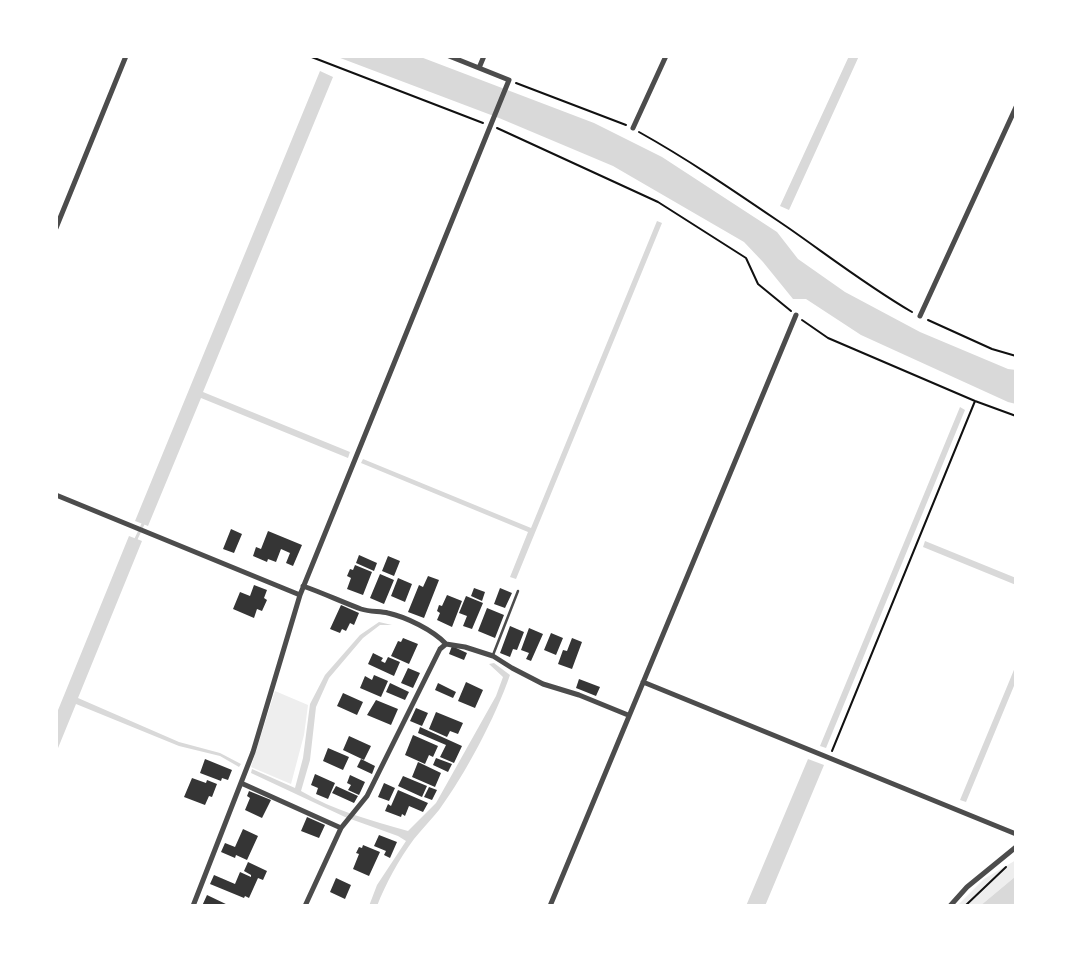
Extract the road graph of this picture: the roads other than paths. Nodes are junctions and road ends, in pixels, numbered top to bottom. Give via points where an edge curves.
1 (126, 56) edge
2 (449, 56) edge
3 (484, 56) edge
4 (666, 56) edge
5 (479, 68) junction
6 (1016, 107) edge
7 (633, 128) road end
8 (56, 228) edge
9 (796, 315) road end
10 (920, 316) road end
11 (56, 495) edge
12 (303, 586) junction
13 (518, 592) dead end
14 (300, 595) junction
15 (446, 644) junction
16 (493, 656) junction
17 (643, 682) junction
18 (628, 715) junction
19 (241, 783) junction
20 (341, 828) junction
21 (1016, 834) edge
22 (1016, 847) edge
23 (193, 906) edge
24 (305, 906) edge
25 (550, 906) edge
26 (950, 906) edge

1 - 8 street
2 - 5 street
3 - 5 street
4 - 7 street
5 - 12 street via 508,83
6 - 10 street
9 - 17 street
11 - 14 street
12 - 14 street
12 - 15 street via 363,610 388,612 405,618 440,637
13 - 16 lane
14 - 19 street
15 - 16 street
15 - 20 street via 440,649 367,796
16 - 18 street via 543,684
17 - 18 street
17 - 21 street
18 - 25 street
19 - 20 street
19 - 23 street
20 - 24 street
22 - 26 street via 967,887

